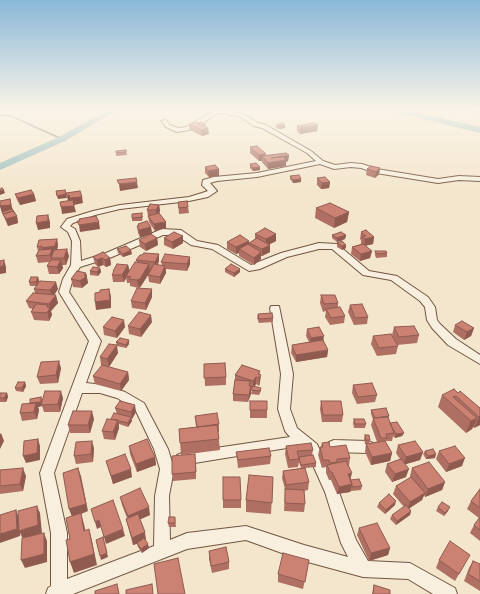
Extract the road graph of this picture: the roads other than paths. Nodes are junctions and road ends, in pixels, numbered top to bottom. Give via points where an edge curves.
1 (283, 137) edge
2 (321, 162) junction
3 (480, 179) edge
4 (76, 265) junction
5 (275, 308) dead end
6 (480, 360) edge
7 (78, 388) junction
8 (368, 447) edge
9 (312, 448) junction
10 (164, 462) junction
11 (162, 551) junction
12 (363, 569) junction
13 (57, 592) edge
14 (449, 594) edge

1 - 2 street
2 - 3 street via 334,167 362,166 376,171 438,181
2 - 4 street via 258,175 217,179 206,182 213,191 205,195 120,207 70,221 65,227 72,232 76,241
4 - 6 street via 108,255 162,232 178,232 194,243 215,247 249,268 319,246 334,246 366,273 394,278 424,299 430,307 432,320 436,326 452,342
4 - 7 street via 64,292 95,341
5 - 9 street via 287,374 284,409 292,431
7 - 10 street via 100,388 121,395 140,406
7 - 13 street via 47,473 59,532
8 - 9 street
9 - 10 street via 293,442
9 - 12 street
10 - 11 street via 167,469 162,496
11 - 12 street via 188,541 246,533 304,553
11 - 13 street
12 - 14 street via 410,571

